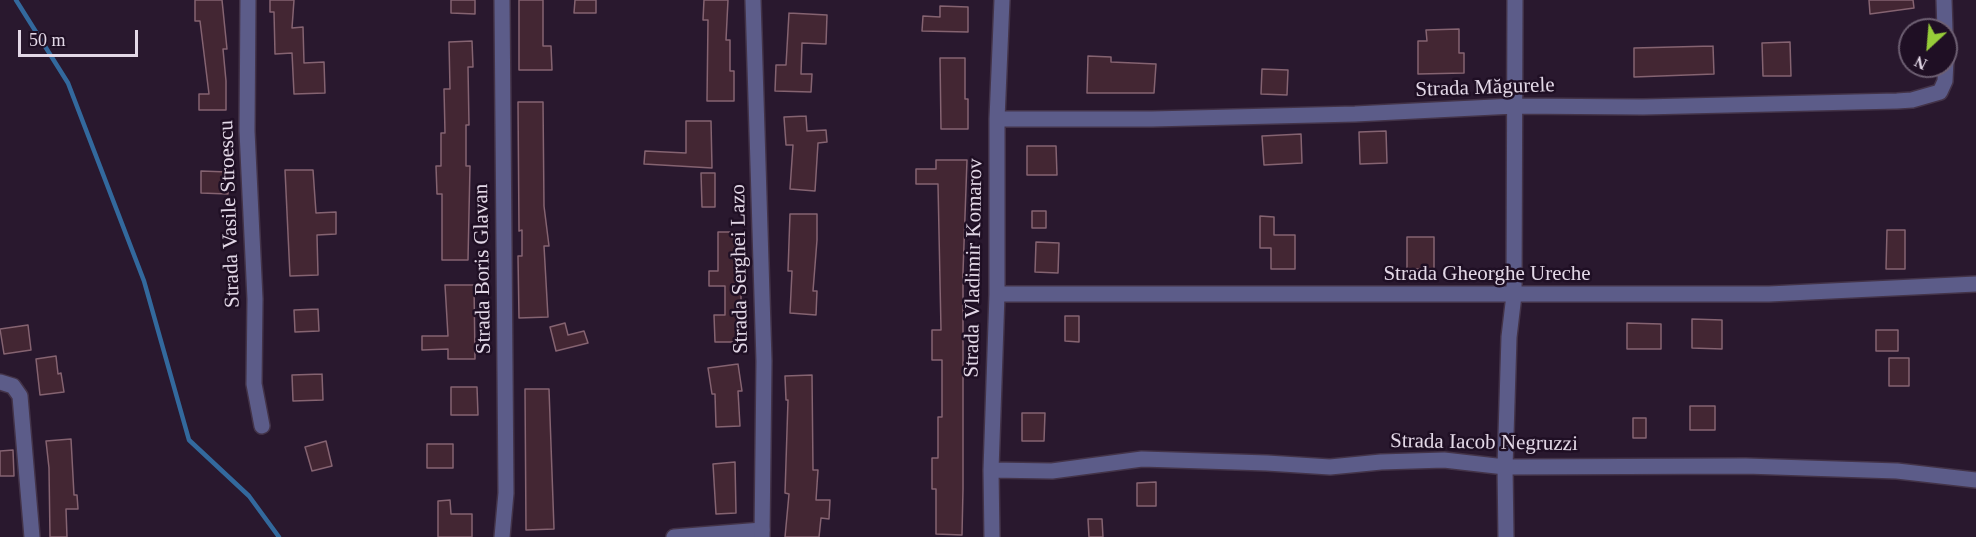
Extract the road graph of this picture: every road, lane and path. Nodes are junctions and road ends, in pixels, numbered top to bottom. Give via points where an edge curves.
1 (248, 0) edge
2 (502, 0) edge
3 (753, 0) edge
4 (1002, 0) edge
5 (1515, 0) edge
6 (1944, 0) edge
7 (1945, 18) edge
8 (1945, 78) edge
9 (1514, 106) junction
10 (997, 119) junction
11 (1976, 284) edge
12 (997, 294) junction
13 (1514, 295) junction
14 (0, 382) edge
15 (262, 426) dead end
16 (1505, 467) junction
17 (991, 470) junction
18 (1976, 480) edge
19 (762, 533) edge
20 (32, 537) edge
21 (502, 537) edge
22 (674, 537) edge
23 (992, 537) edge
24 (1506, 537) edge

1 - 15 street, Strada Vasile Stroescu via 247,131 255,299 254,384
2 - 21 street, Strada Boris Glavan via 506,493
3 - 19 street, Strada Serghei Lazo via 764,361
4 - 10 street, Strada Vladimir Komarov
5 - 9 street
6 - 7 street
8 - 9 street, Strada Măgurele via 1943,89 1933,96 1912,100 1726,106
9 - 10 street, Strada Măgurele via 1354,114
9 - 13 street
10 - 12 street, Strada Vladimir Komarov
11 - 13 street, Strada Gheorghe Ureche via 1769,294
12 - 13 street, Strada Gheorghe Ureche
12 - 17 street, Strada Vladimir Komarov
13 - 16 street
14 - 20 street via 13,386 20,396
16 - 17 street, Strada Iacob Negruzzi via 1444,460 1330,467 1142,459 1052,471
16 - 18 street, Strada Iacob Negruzzi via 1746,466 1897,471
16 - 24 street
17 - 23 street, Strada Vladimir Komarov
19 - 22 street

